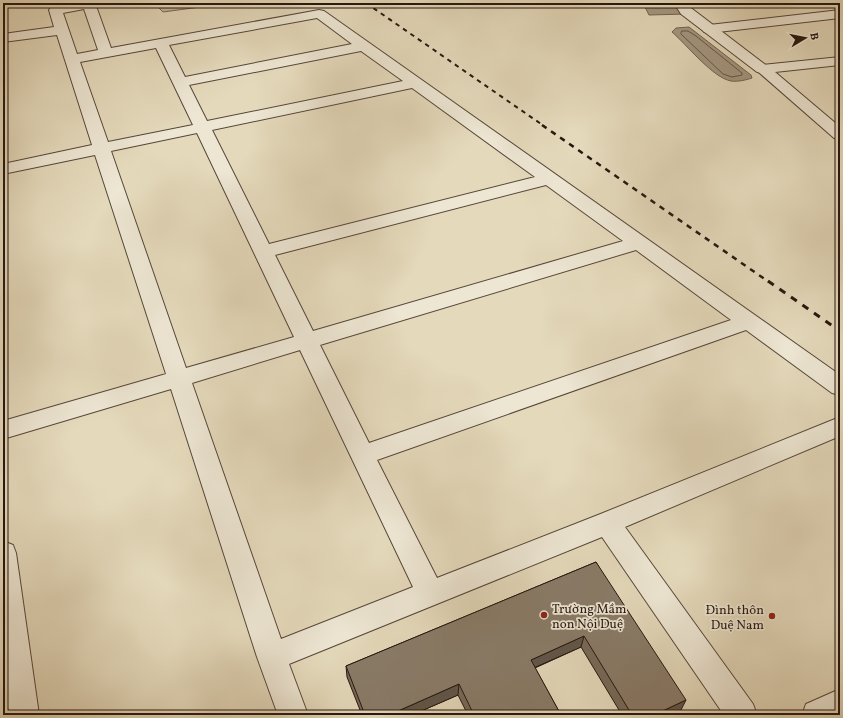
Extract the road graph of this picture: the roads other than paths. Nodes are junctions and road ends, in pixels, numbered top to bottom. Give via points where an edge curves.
1 (681, 3) edge
2 (840, 14) edge
3 (709, 29) junction
4 (62, 30) junction
5 (3, 38) edge
6 (161, 43) junction
7 (364, 46) junction
8 (106, 53) junction
9 (72, 59) junction
10 (840, 61) edge
11 (762, 69) junction
12 (180, 82) junction
13 (415, 83) junction
14 (202, 127) junction
15 (840, 135) edge
16 (102, 148) junction
17 (3, 170) edge
18 (549, 179) junction
19 (639, 243) junction
20 (263, 252) junction
21 (748, 322) junction
22 (306, 341) junction
23 (179, 378) junction
24 (840, 387) edge
25 (840, 426) edge
26 (3, 430) edge
27 (362, 455) junction
28 (606, 523) junction
29 (3, 553) edge
30 (430, 593) junction
31 (272, 657) junction
32 (840, 704) edge
33 (24, 715) edge
34 (293, 715) edge
35 (742, 715) edge
36 (817, 715) edge

1 - 3 street via 686,11
2 - 3 street
3 - 11 street
4 - 5 street
4 - 8 street via 56,10 89,4
4 - 9 street
6 - 7 street via 319,14
6 - 8 street
6 - 12 street
7 - 12 street
7 - 13 street
8 - 9 street
9 - 16 street
10 - 11 street
11 - 15 street
12 - 14 street
13 - 14 street
13 - 18 street
14 - 16 street
14 - 20 street
16 - 17 street
16 - 23 street
18 - 19 street
18 - 20 street
19 - 21 street
19 - 22 street
20 - 22 street
21 - 24 street
21 - 27 street
22 - 23 street
22 - 27 street
23 - 26 street
23 - 31 street
25 - 28 street
27 - 30 street
28 - 30 street
28 - 35 street
29 - 33 street
30 - 31 street
31 - 34 street
32 - 36 street

